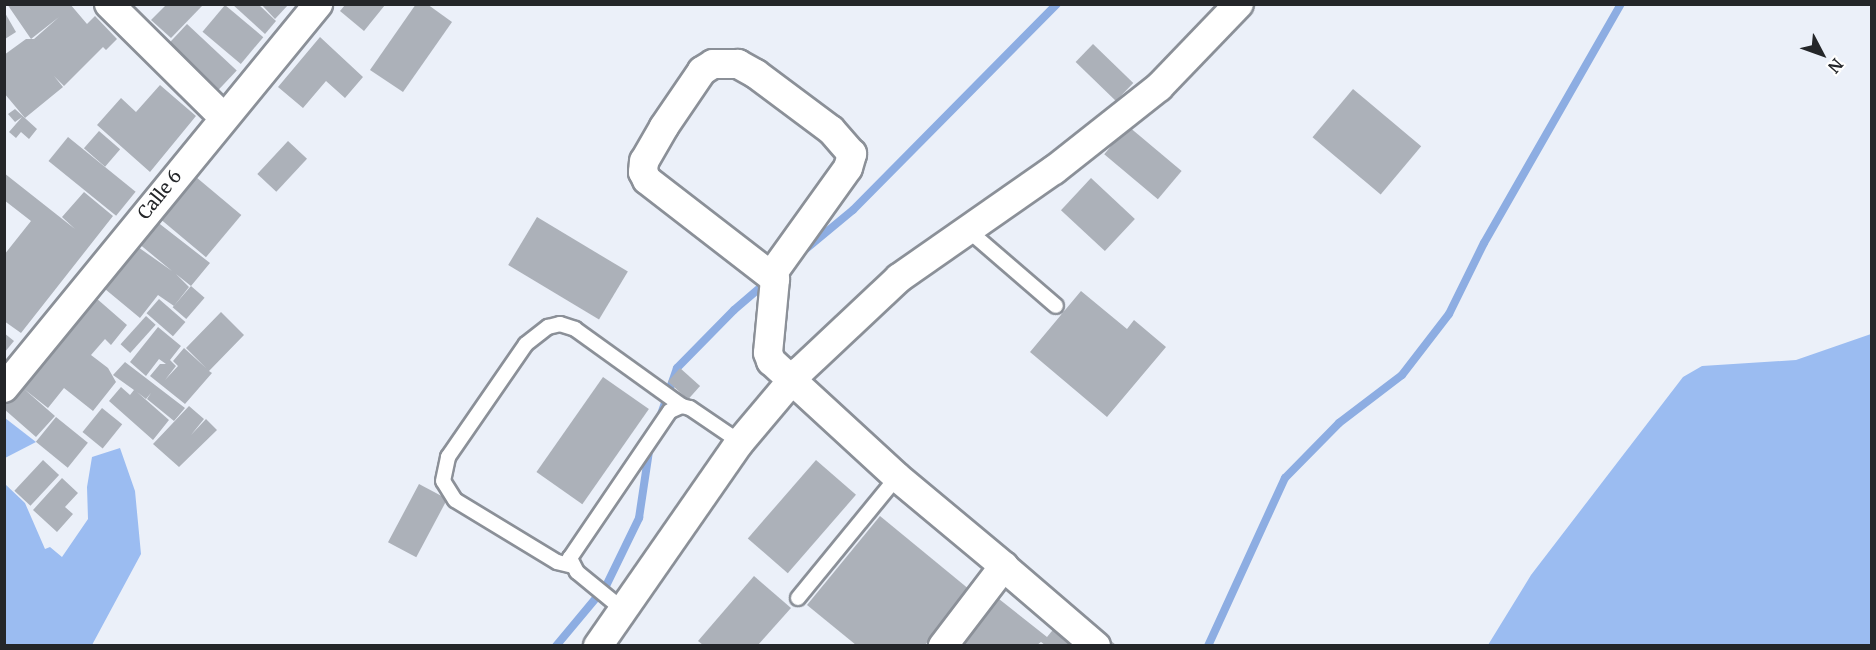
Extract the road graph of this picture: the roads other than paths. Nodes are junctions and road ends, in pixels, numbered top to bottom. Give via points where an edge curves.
1 (109, 4) edge
2 (318, 4) edge
3 (1239, 4) edge
4 (223, 117) junction
5 (968, 230) junction
6 (772, 274) junction
7 (1056, 306) dead end
8 (792, 382) junction
9 (4, 388) edge
10 (682, 406) junction
11 (740, 442) junction
12 (897, 477) junction
13 (573, 566) junction
14 (1005, 568) junction
15 (798, 598) dead end
16 (621, 608) junction
17 (598, 645) edge
18 (943, 645) edge
19 (1096, 645) edge

1 - 4 street
2 - 4 street, Calle 6
3 - 5 street via 1159,87 1054,170
4 - 9 street, Calle 6
5 - 7 lane
5 - 8 street via 899,278
6 - 6 street via 705,226 643,172 644,161 664,127 702,72 713,64 738,64 756,74 831,130 852,154 848,168
6 - 8 street via 777,284 768,353
8 - 11 street
8 - 12 street
10 - 11 lane
10 - 13 lane via 670,411 572,554
10 - 13 lane via 575,329 560,324 548,327 526,344 448,457 443,482 454,500 557,562
11 - 16 street
12 - 14 street
12 - 15 lane
13 - 16 lane
14 - 18 street
14 - 19 street
16 - 17 street

